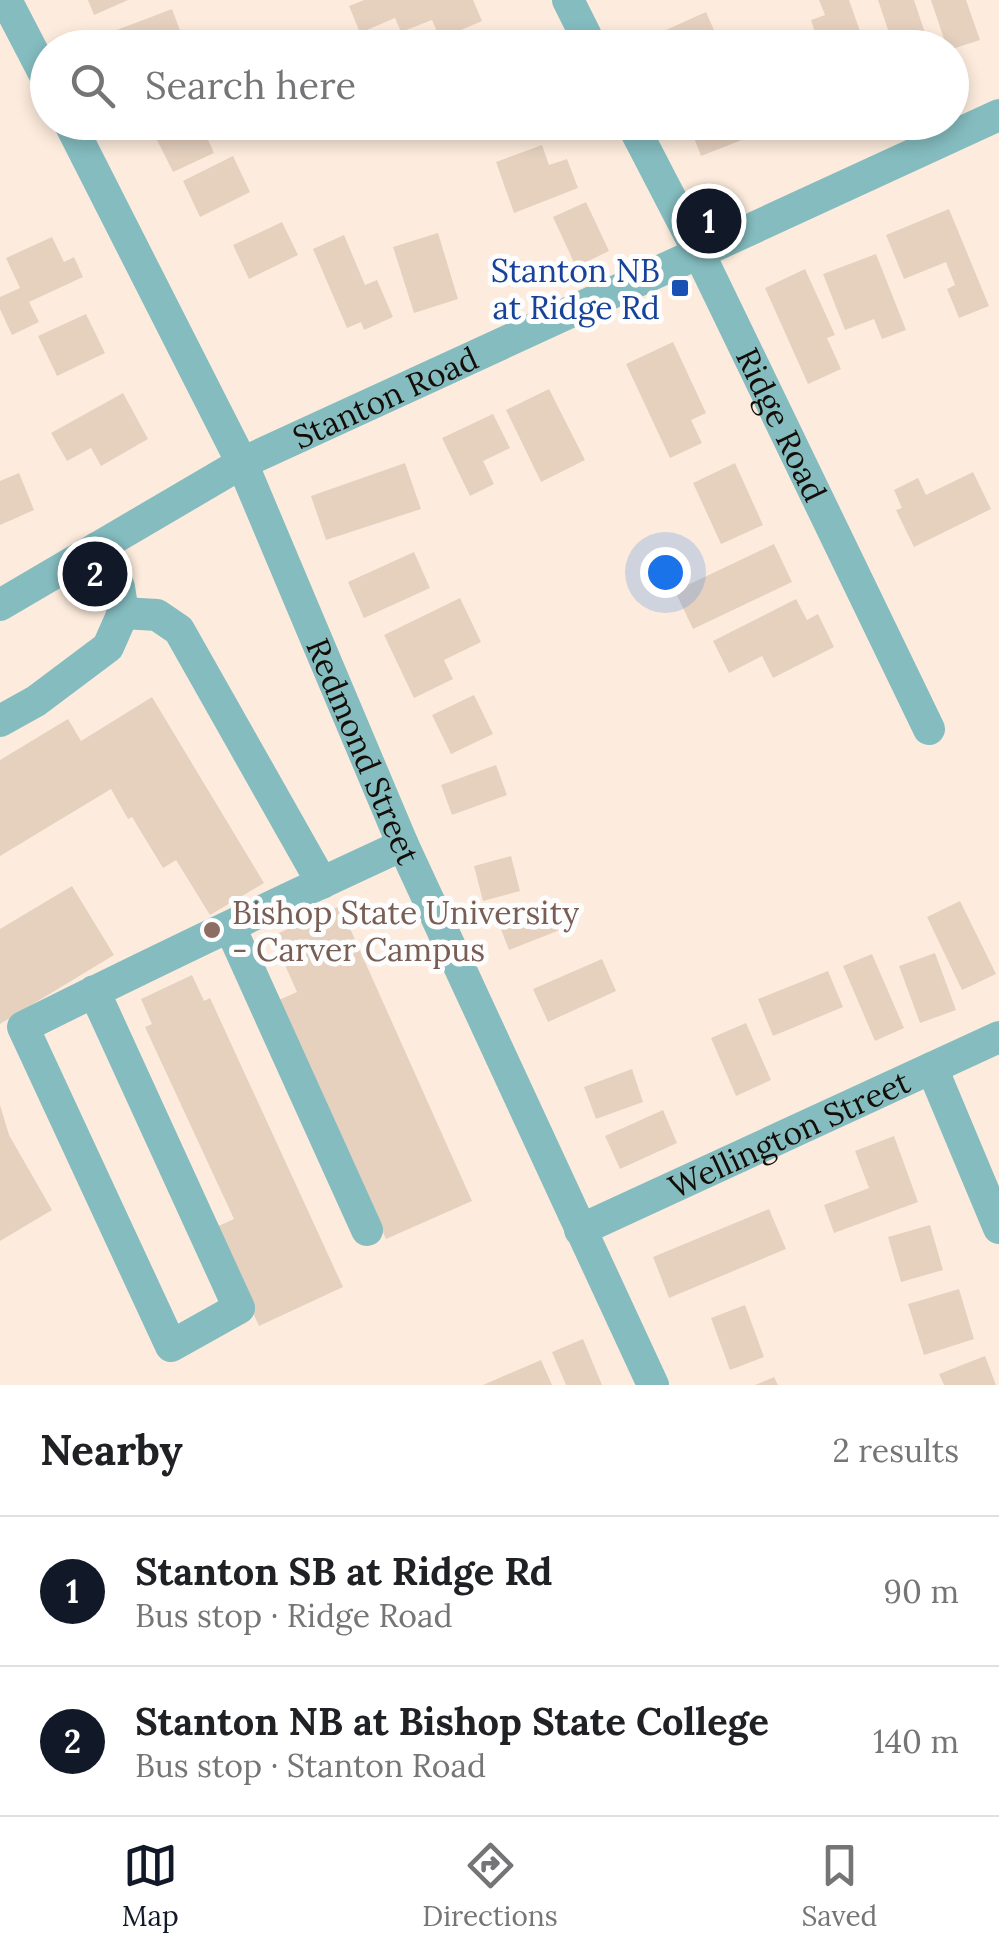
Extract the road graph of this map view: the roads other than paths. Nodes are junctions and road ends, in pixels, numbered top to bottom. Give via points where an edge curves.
1 (6, 0) edge
2 (568, 0) edge
3 (583, 30) edge
4 (30, 46) edge
5 (999, 114) edge
6 (969, 128) edge
7 (77, 140) edge
8 (640, 140) edge
9 (943, 140) edge
10 (698, 253) junction
11 (242, 464) junction
12 (97, 548) junction
13 (0, 605) edge
14 (123, 613) junction
15 (0, 721) edge
16 (929, 730) dead end
17 (403, 846) junction
18 (322, 882) junction
19 (230, 927) junction
20 (94, 992) junction
21 (11, 1032) edge
22 (999, 1037) edge
23 (932, 1068) junction
24 (999, 1228) edge
25 (367, 1230) dead end
26 (580, 1230) junction
27 (653, 1385) edge

1 - 4 street
2 - 3 street
5 - 6 street, Stanton Road
7 - 11 street, Redmond Street
8 - 10 street, Ridge Road
9 - 10 street, Stanton Road
10 - 11 street, Stanton Road
10 - 16 street, Ridge Road
11 - 12 street, Stanton Road
11 - 17 street, Redmond Street
12 - 13 street, Stanton Road
12 - 14 street via 119,587
14 - 15 street via 108,647
14 - 18 street via 157,616 179,630
17 - 18 street
17 - 26 street, Redmond Street
18 - 19 street
19 - 20 street
19 - 25 street
20 - 21 street
20 - 21 street via 239,1308 171,1346
22 - 23 street, Wellington Street
23 - 24 street
23 - 26 street, Wellington Street
26 - 27 street, Redmond Street

